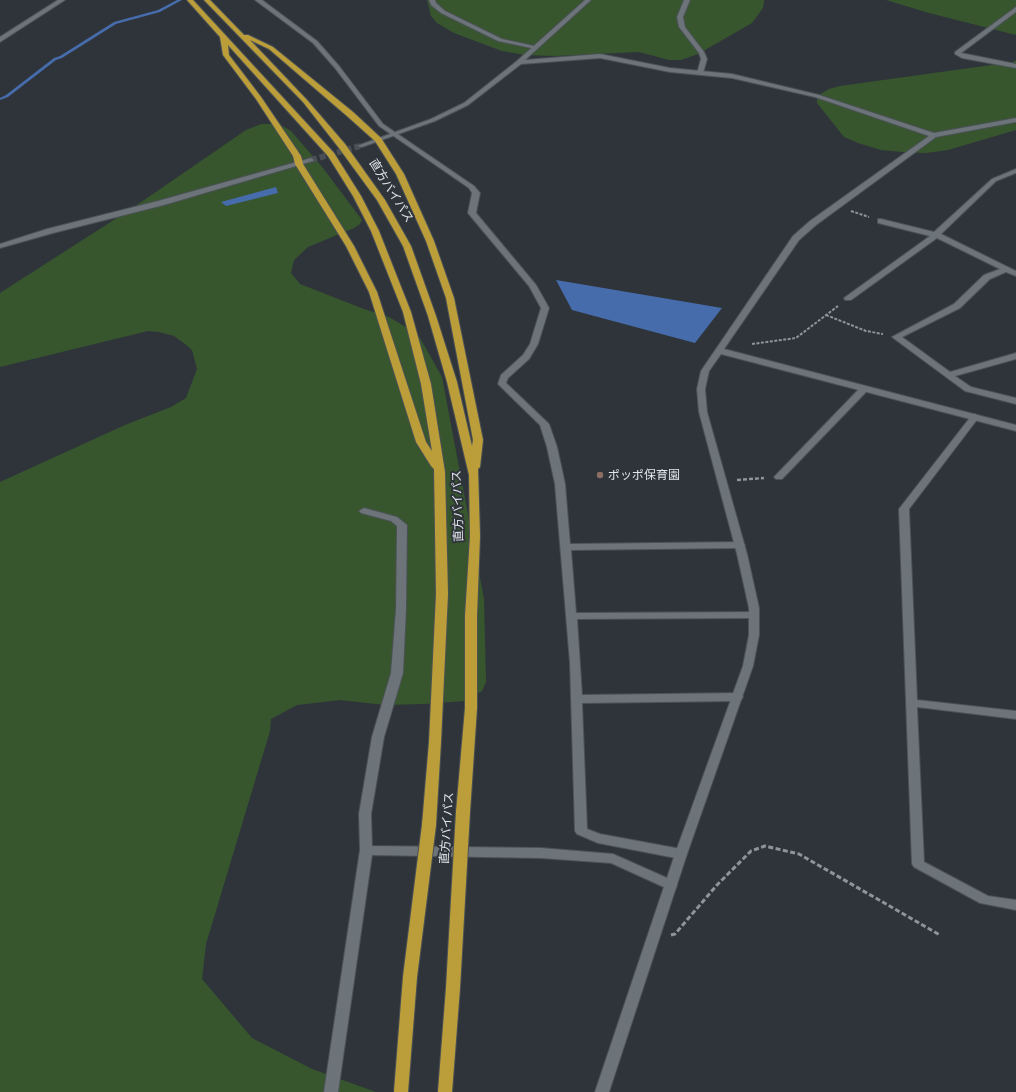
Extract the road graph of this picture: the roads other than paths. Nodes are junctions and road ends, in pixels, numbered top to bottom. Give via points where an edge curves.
1 (62, 0) edge
2 (190, 0) edge
3 (207, 0) edge
4 (258, 0) edge
5 (432, 0) edge
6 (588, 0) edge
7 (687, 0) edge
8 (1016, 9) edge
9 (240, 33) junction
10 (223, 37) junction
11 (0, 40) edge
12 (536, 47) junction
13 (519, 62) junction
14 (1016, 66) edge
15 (700, 73) junction
16 (1016, 120) edge
17 (934, 134) junction
18 (394, 135) junction
19 (378, 140) junction
20 (360, 146) tunnel mouth
21 (311, 160) tunnel mouth
22 (299, 164) junction
23 (1016, 171) edge
24 (881, 221) road end
25 (936, 235) junction
26 (0, 246) edge
27 (1006, 269) junction
28 (1016, 273) edge
29 (848, 298) road end
30 (720, 351) junction
31 (1016, 356) edge
32 (948, 375) junction
33 (864, 389) junction
34 (1016, 401) edge
35 (975, 418) junction
36 (1016, 428) edge
37 (440, 472) junction
38 (474, 475) junction
39 (779, 476) road end
40 (364, 511) dead end
41 (740, 545) junction
42 (565, 547) junction
43 (754, 615) junction
44 (571, 616) junction
45 (737, 697) junction
46 (576, 699) junction
47 (911, 703) junction
48 (1016, 714) edge
49 (366, 850) junction
50 (681, 854) junction
51 (671, 885) junction
52 (1016, 905) edge
53 (331, 1092) edge
54 (401, 1092) edge
55 (445, 1092) edge
56 (602, 1092) edge

1 - 11 street
2 - 10 highway, 直方バイパス
3 - 9 highway, 直方バイパス
4 - 18 street via 315,42 381,125
5 - 12 street via 443,12 500,40
6 - 12 street
7 - 15 street via 680,18 682,27 702,53 704,59
8 - 14 street via 957,52 962,56
9 - 19 highway via 271,48
9 - 38 highway, 直方バイパス via 342,146 381,200 407,246 452,382
10 - 22 highway via 226,55 259,98 297,156
10 - 37 highway, 直方バイパス via 331,156 357,196 375,231 407,312 426,384
12 - 13 street
13 - 15 street via 600,56
13 - 18 street via 466,104
15 - 17 street via 766,83 817,96
16 - 17 street
17 - 30 street via 796,238
18 - 19 street
18 - 42 street via 472,187 476,193 472,213 532,285 544,308 534,344 526,356 504,377 502,384 544,424 560,484
19 - 20 street
19 - 38 highway via 406,187 430,241 450,298 478,440
21 - 22 street
22 - 26 street via 168,201 50,230
22 - 37 highway via 350,246 373,292 422,442
23 - 25 street via 994,180
24 - 25 street
25 - 27 street
25 - 29 street
27 - 28 street
27 - 32 street via 987,277 957,306 896,337
30 - 33 street
30 - 41 street via 705,371 701,389 702,412
31 - 32 street
32 - 34 street via 968,389
33 - 35 street
33 - 39 street
35 - 36 street
35 - 47 street via 904,509
37 - 54 highway, 直方バイパス, bridge via 442,594 436,726 429,825 410,977
38 - 55 highway, 直方バイパス, bridge via 471,708
40 - 49 street via 402,525 397,673 378,737 365,814
41 - 42 street
41 - 43 street
42 - 44 street
43 - 44 street
43 - 45 street via 754,635 748,666
44 - 46 street
45 - 46 street
45 - 50 street
46 - 50 street via 581,831 598,838
47 - 48 street
47 - 52 street via 918,864 985,900
49 - 51 street via 541,853 613,859
49 - 53 street
50 - 51 street
51 - 56 street

